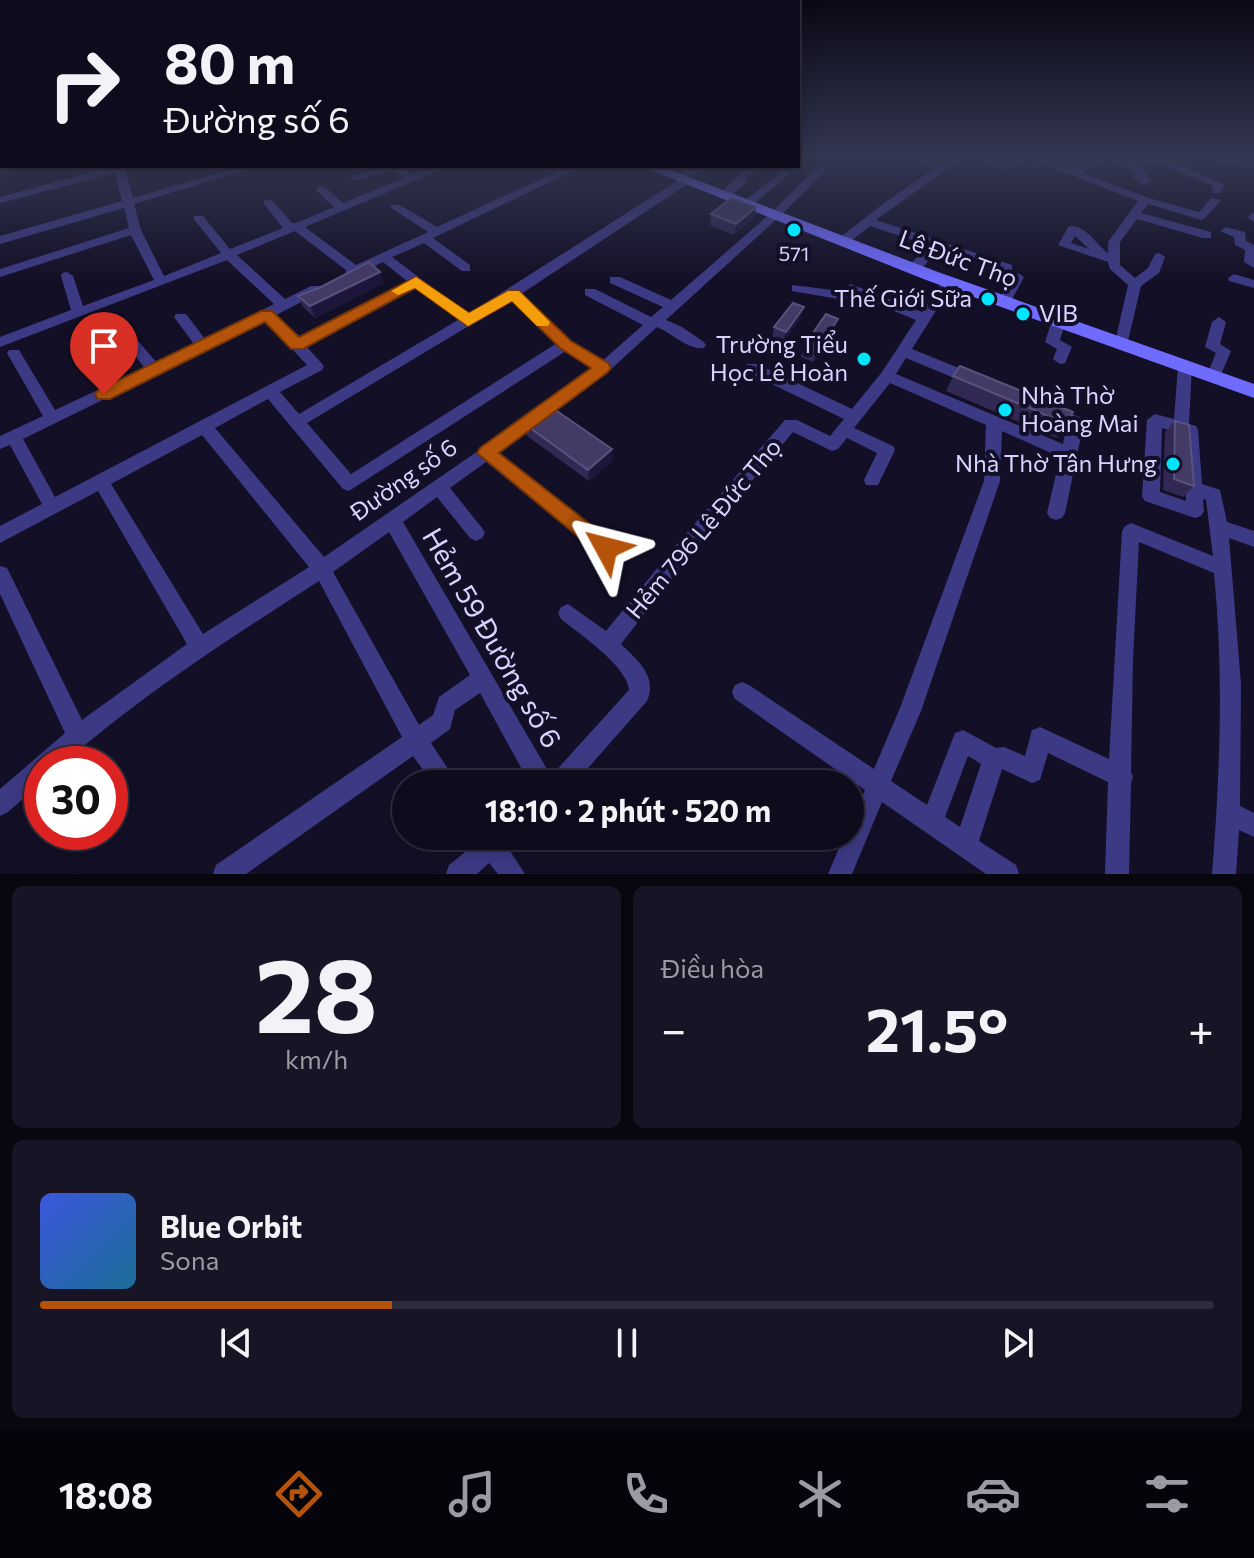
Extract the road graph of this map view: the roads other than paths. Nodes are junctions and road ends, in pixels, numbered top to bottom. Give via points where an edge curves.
1 (127, 199) edge
2 (145, 199) edge
3 (332, 199) edge
4 (364, 199) edge
5 (508, 199) edge
6 (654, 199) edge
7 (731, 199) edge
8 (755, 199) edge
9 (791, 199) edge
10 (900, 199) edge
11 (1142, 199) edge
12 (1213, 199) edge
13 (1145, 200) junction
14 (268, 202) dead end
15 (128, 204) junction
16 (746, 205) junction
17 (396, 207) dead end
18 (342, 208) junction
19 (775, 215) junction
20 (1136, 215) junction
21 (199, 218) dead end
22 (867, 221) junction
23 (293, 227) junction
24 (135, 230) junction
25 (1226, 231) dead end
26 (430, 235) junction
27 (1207, 235) dead end
28 (0, 240) edge
29 (842, 242) junction
30 (935, 245) junction
31 (228, 254) junction
32 (384, 257) junction
33 (1159, 257) dead end
34 (1254, 264) edge
35 (466, 268) dead end
36 (914, 269) junction
37 (355, 270) junction
38 (0, 273) edge
39 (67, 276) dead end
40 (340, 277) edge
41 (1234, 278) dead end
42 (615, 280) dead end
43 (416, 281) junction
44 (161, 282) junction
45 (948, 282) junction
46 (326, 284) edge
47 (1135, 284) junction
48 (1254, 284) edge
49 (797, 288) dead end
50 (590, 292) dead end
51 (513, 294) junction
52 (1004, 302) junction
53 (283, 305) junction
54 (673, 306) junction
55 (79, 313) junction
56 (267, 314) junction
57 (110, 317) dead end
58 (181, 317) dead end
59 (924, 318) junction
60 (1059, 320) junction
61 (468, 321) junction
62 (655, 322) junction
63 (1219, 322) dead end
64 (0, 342) edge
65 (1122, 342) junction
66 (566, 344) junction
67 (297, 345) junction
68 (699, 345) dead end
69 (203, 346) junction
70 (903, 351) junction
71 (14, 353) dead end
72 (1060, 359) dead end
73 (1185, 366) junction
74 (603, 368) junction
75 (752, 368) dead end
76 (155, 370) junction
77 (887, 376) junction
78 (1213, 377) junction
79 (990, 387) edge
80 (270, 391) junction
81 (1254, 391) edge
82 (1033, 405) edge
83 (52, 418) junction
84 (297, 422) junction
85 (994, 422) junction
86 (850, 424) junction
87 (1181, 426) junction
88 (205, 427) junction
89 (7, 439) edge
90 (486, 453) junction
91 (1070, 454) junction
92 (872, 480) dead end
93 (101, 481) junction
94 (439, 487) junction
95 (1194, 489) junction
96 (52, 507) junction
97 (1056, 513) dead end
98 (392, 520) junction
99 (1219, 527) junction
100 (476, 533) dead end
101 (0, 535) edge
102 (1254, 539) edge
103 (606, 548) dead end
104 (1222, 568) junction
105 (322, 569) junction
106 (0, 574) edge
107 (568, 613) dead end
108 (608, 645) junction
109 (200, 647) junction
110 (483, 678) junction
111 (742, 692) dead end
112 (78, 736) junction
113 (416, 741) junction
114 (67, 746) edge
115 (994, 759) junction
116 (437, 770) edge
117 (535, 770) edge
118 (572, 770) edge
119 (1122, 777) junction
120 (24, 783) edge
121 (878, 785) junction
122 (0, 804) edge
123 (1229, 813) junction
124 (931, 823) junction
125 (1254, 825) edge
126 (965, 847) junction
127 (483, 850) edge
128 (499, 850) edge
129 (999, 872) edge
130 (225, 874) edge
131 (458, 874) edge
132 (513, 874) edge
133 (840, 874) edge
134 (1117, 874) edge
135 (1224, 874) edge

1 - 15 street
2 - 15 street
3 - 18 street
4 - 18 street
5 - 26 street
6 - 51 street
7 - 16 main road, Lê Đức Thọ
8 - 16 street
9 - 19 street, Đường số 6
10 - 22 street
11 - 13 street
12 - 13 street via 1201,216
13 - 20 street
14 - 23 street
15 - 24 street
15 - 28 street
16 - 19 main road, Lê Đức Thọ
17 - 26 street via 419,219
18 - 23 street
19 - 29 main road, Lê Đức Thọ
19 - 54 street, Đường số 6
20 - 27 street
20 - 47 street via 1114,242 1109,259
21 - 31 street
22 - 29 street
22 - 30 street
23 - 31 street
23 - 37 street
24 - 38 street
24 - 44 street
25 - 34 street via 1241,235 1239,242 1251,248
26 - 32 street
26 - 35 street
29 - 36 main road, Lê Đức Thọ
30 - 36 street
30 - 52 street via 1013,273
31 - 44 street
31 - 53 street
32 - 37 street
32 - 43 street
33 - 47 street via 1154,270
36 - 45 main road, Lê Đức Thọ
37 - 40 street
39 - 55 street
41 - 48 street
42 - 54 street
43 - 61 street
43 - 67 street
44 - 55 street
45 - 52 main road, Lê Đức Thọ
45 - 59 street
46 - 53 street
47 - 65 street
49 - 59 street via 844,296 851,288
50 - 62 street
51 - 61 street
51 - 66 street
52 - 60 main road, Lê Đức Thọ
53 - 56 street
54 - 62 street, Đường số 6
55 - 64 street
56 - 67 street
56 - 69 street
57 - 76 street
58 - 69 street
59 - 70 street
60 - 65 main road, Lê Đức Thọ
60 - 72 street via 1052,342 1065,347
61 - 84 street
62 - 68 street
62 - 74 street, Đường số 6
63 - 78 street via 1212,347 1224,351
65 - 73 main road, Lê Đức Thọ
66 - 74 street
66 - 84 street via 349,484
67 - 80 street via 317,366
69 - 76 street
70 - 77 street
70 - 79 street
71 - 83 street
73 - 78 main road, Lê Đức Thọ
73 - 87 street
74 - 90 street, Đường số 6
75 - 86 street
76 - 83 street
77 - 85 street
77 - 86 street
78 - 81 main road, Lê Đức Thọ
80 - 84 street
80 - 88 street
82 - 91 street via 1076,422
83 - 89 street
85 - 91 street
85 - 121 street via 992,481
86 - 92 street via 887,450
86 - 108 street, Hẻm 796 Lê Đức Thọ via 832,445 791,424
87 - 95 street via 1190,430
87 - 95 street via 1155,420 1151,496 1195,511
88 - 93 street
88 - 105 street
89 - 96 street
90 - 94 street, Đường số 6
90 - 103 street
91 - 97 street
93 - 96 street
93 - 109 street
94 - 98 street, Đường số 6
94 - 100 street
95 - 99 street via 1214,495
96 - 101 street
98 - 105 street, Đường số 6
98 - 110 street, Hẻm 59 Đường số 6
99 - 102 street
99 - 104 street
104 - 119 street via 1131,531
104 - 123 street via 1231,706
105 - 109 street, Đường số 6
105 - 113 street
106 - 112 street
107 - 108 street
108 - 118 street via 638,675 640,694
109 - 112 street, Đường số 6
110 - 113 street via 446,704 442,721
110 - 117 street, Hẻm 59 Đường số 6
111 - 121 street
112 - 114 street, Đường số 6
113 - 116 street
113 - 130 street
115 - 119 street via 1004,758 1032,772 1040,738
115 - 124 street via 963,741
115 - 126 street
119 - 134 street
120 - 122 street, Đường số 6
121 - 124 street
121 - 133 street
123 - 125 street
123 - 135 street
124 - 126 street
126 - 129 street
127 - 131 street
128 - 132 street

